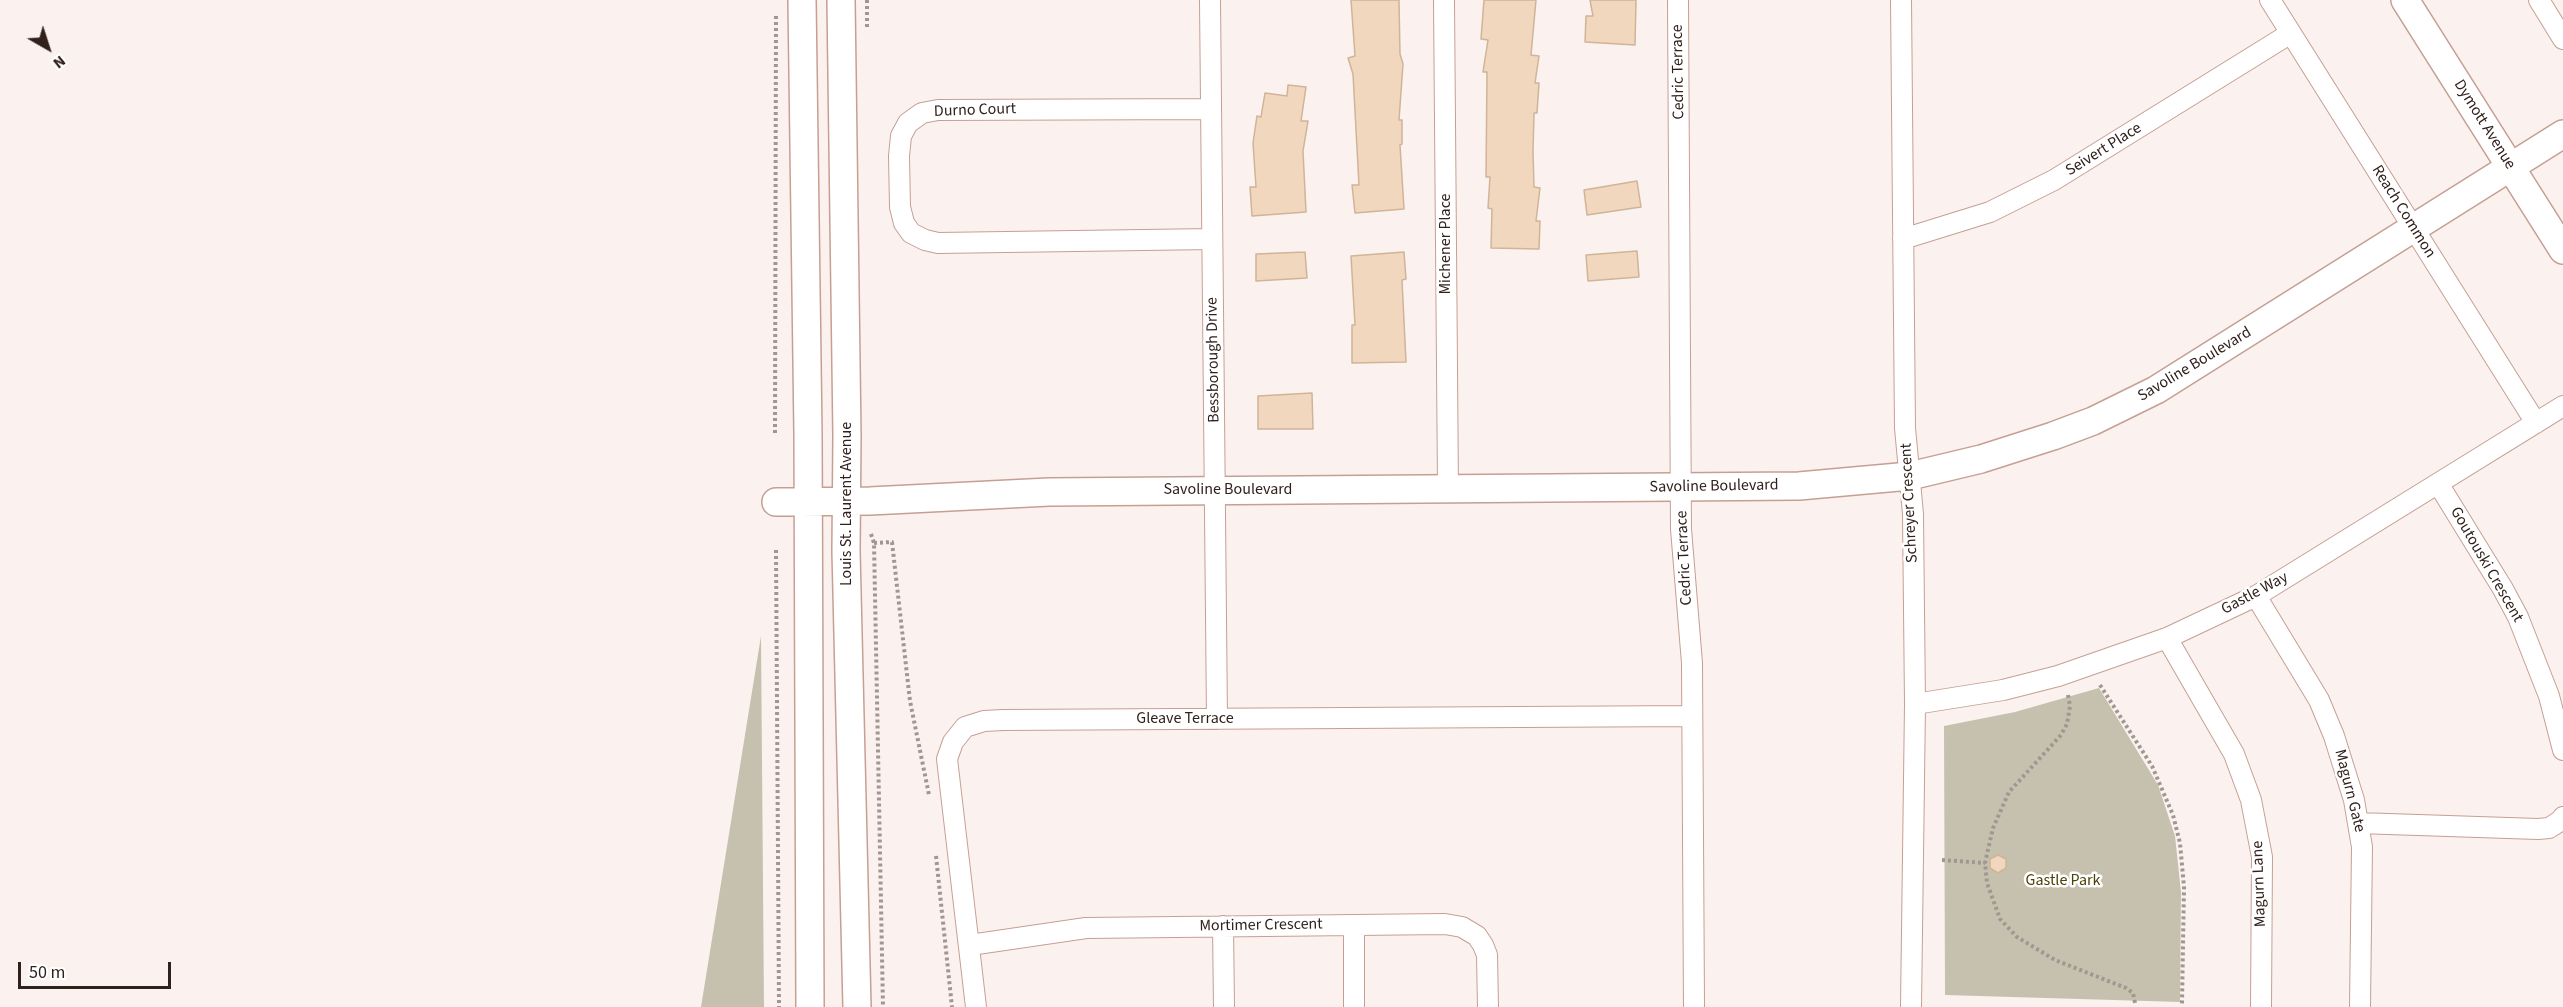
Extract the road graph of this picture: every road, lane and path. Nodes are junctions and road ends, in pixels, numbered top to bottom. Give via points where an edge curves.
1 (802, 0) edge
2 (841, 0) edge
3 (1210, 0) edge
4 (1444, 0) edge
5 (1678, 0) edge
6 (1901, 0) edge
7 (2270, 0) edge
8 (2405, 0) edge
9 (2538, 0) edge
10 (776, 12) dead end
11 (2291, 33) junction
12 (2563, 39) edge
13 (1211, 109) junction
14 (2563, 134) edge
15 (2511, 168) junction
16 (2413, 228) junction
17 (1212, 239) junction
18 (1903, 239) junction
19 (2563, 250) edge
20 (2563, 406) edge
21 (2536, 423) junction
22 (775, 434) dead end
23 (1910, 476) junction
24 (2439, 485) junction
25 (1682, 487) junction
26 (1448, 489) junction
27 (1215, 490) junction
28 (808, 501) junction
29 (846, 501) junction
30 (776, 502) dead end
31 (871, 534) dead end
32 (874, 543) junction
33 (776, 550) dead end
34 (2256, 596) junction
35 (2167, 638) junction
36 (2100, 685) dead end
37 (2068, 695) dead end
38 (1915, 704) junction
39 (1692, 716) junction
40 (1217, 719) junction
41 (2563, 750) edge
42 (930, 799) dead end
43 (2563, 817) edge
44 (2358, 823) junction
45 (935, 845) dead end
46 (1942, 860) dead end
47 (1985, 863) junction
48 (1354, 925) junction
49 (1223, 926) junction
50 (970, 945) junction
51 (2135, 1004) dead end
52 (2182, 1004) dead end
53 (779, 1007) edge
54 (810, 1007) edge
55 (857, 1007) edge
56 (883, 1007) edge
57 (952, 1007) edge
58 (976, 1007) edge
59 (1224, 1007) edge
60 (1354, 1007) edge
61 (1488, 1007) edge
62 (1694, 1007) edge
63 (1911, 1007) edge
64 (2261, 1007) edge
65 (2360, 1007) edge

1 - 28 street
2 - 29 street, Louis St. Laurent Avenue
3 - 13 street, Bessborough Drive
4 - 26 street, Michener Place
5 - 25 street, Cedric Terrace
6 - 18 street, Schreyer Crescent
7 - 11 street, Reach Common
8 - 15 street, Dymott Avenue
9 - 12 street
10 - 22 path
11 - 16 street, Reach Common
11 - 18 street, Seivert Place via 2038,189 1990,212
13 - 17 street, Bessborough Drive
13 - 17 street, Durno Court via 938,110 922,113 908,123 901,136 899,156 902,215 911,232 925,240 938,243
14 - 15 street, Savoline Boulevard
15 - 16 street, Savoline Boulevard
15 - 19 street, Dymott Avenue
16 - 21 street, Reach Common
16 - 23 street, Savoline Boulevard via 2203,362 2126,405 2053,436
17 - 27 street, Bessborough Drive
18 - 23 street, Schreyer Crescent via 1905,428
20 - 21 street, Gastle Way
21 - 24 street, Gastle Way
23 - 25 street, Savoline Boulevard via 1798,486
23 - 38 street, Schreyer Crescent
24 - 34 street, Gastle Way
24 - 41 street, Goutouski Crescent via 2518,617 2549,696
25 - 26 street, Savoline Boulevard
25 - 39 street, Cedric Terrace
26 - 27 street, Savoline Boulevard
27 - 29 street, Savoline Boulevard
27 - 40 street, Bessborough Drive
28 - 29 street, Savoline Boulevard
28 - 30 street, Savoline Boulevard
28 - 54 street
29 - 55 street, Louis St. Laurent Avenue
31 - 32 path
32 - 42 path via 892,542 910,701
32 - 56 path
33 - 53 path
34 - 35 street, Gastle Way
34 - 44 street, Magurn Gate via 2319,700 2344,765
35 - 38 street, Gastle Way via 2058,676 2003,690
35 - 64 street, Magurn Lane via 2234,754 2251,800 2262,857
36 - 52 path via 2152,766 2180,843 2184,887
37 - 47 path via 2067,724 2010,792 1993,828
38 - 63 street, Schreyer Crescent
39 - 40 street, Gleave Terrace
39 - 62 street, Cedric Terrace
40 - 50 street, Gleave Terrace via 984,721 965,727 953,742 947,759
43 - 44 street via 2549,828 2538,829
44 - 65 street, Magurn Gate via 2362,847
45 - 57 path
46 - 47 path
47 - 51 path via 1995,909 2008,930 2055,960 2126,988 2133,993
48 - 49 street, Mortimer Crescent
48 - 60 street
48 - 61 street, Mortimer Crescent via 1445,924 1462,927 1477,936 1487,954
49 - 50 street, Mortimer Crescent via 1086,928
49 - 59 street
50 - 58 street, Gleave Terrace

